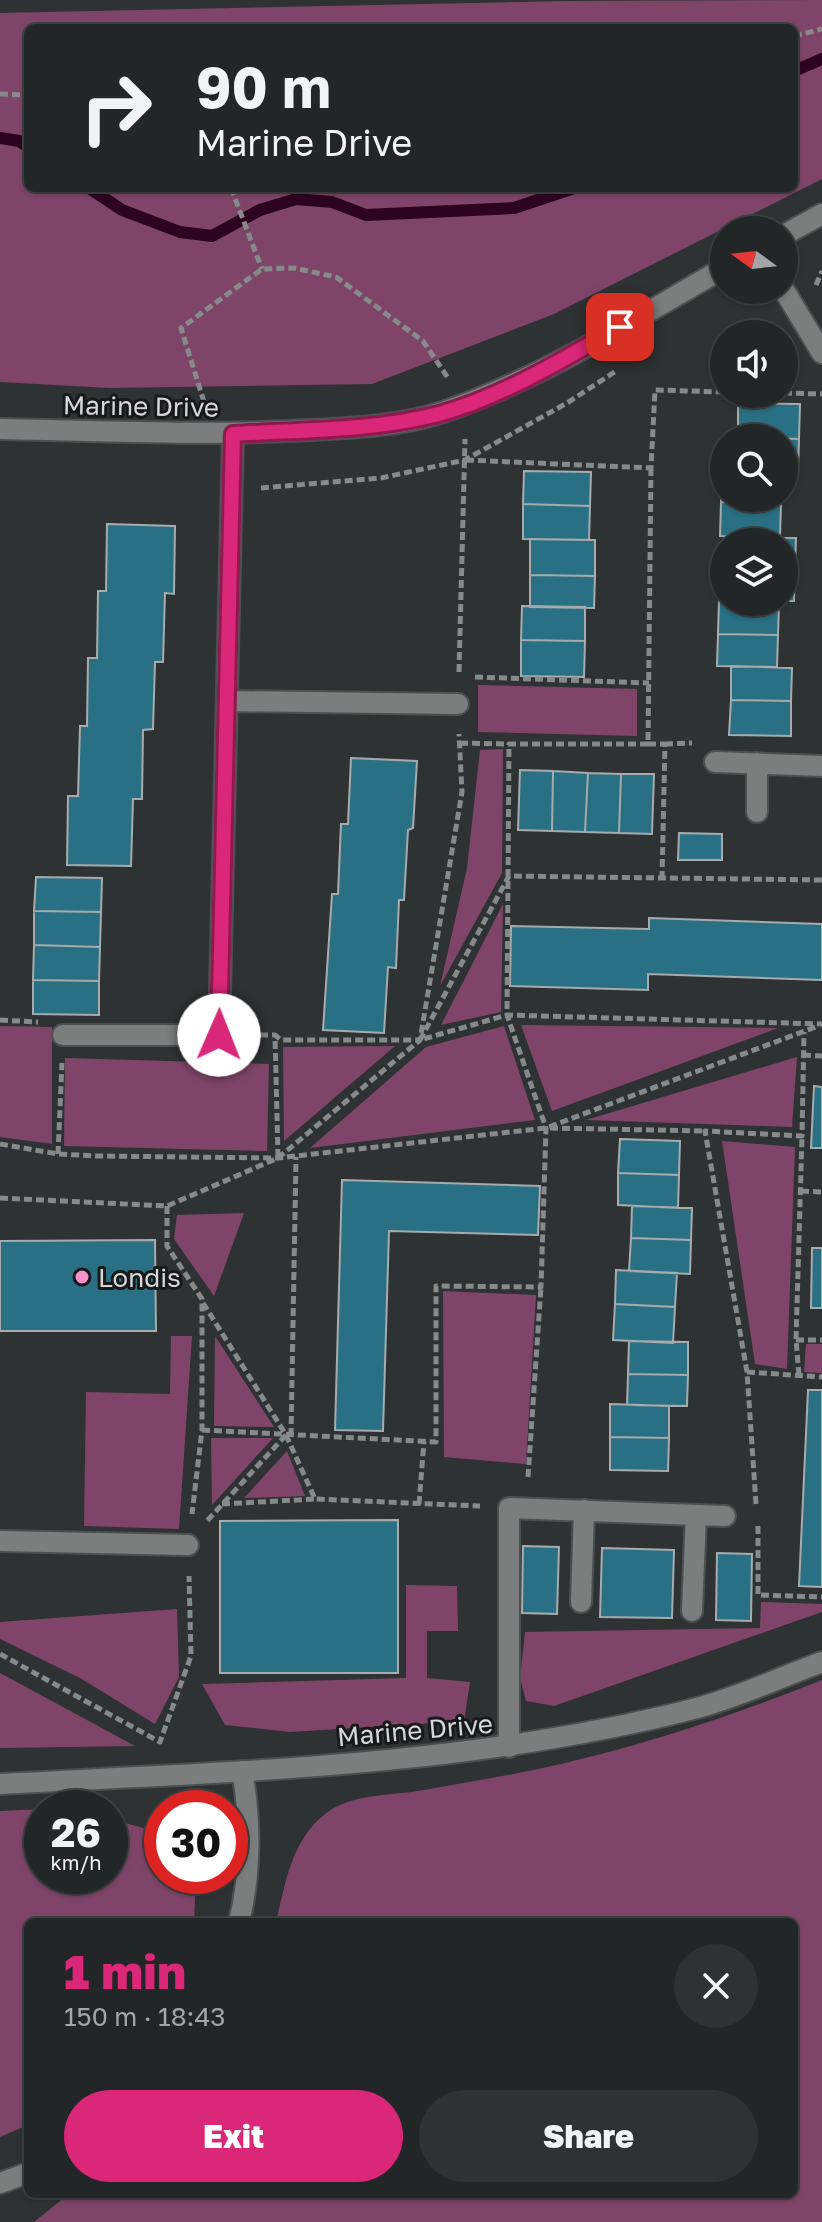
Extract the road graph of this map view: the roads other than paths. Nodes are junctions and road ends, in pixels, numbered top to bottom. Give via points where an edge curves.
1 (822, 214) edge
2 (798, 227) edge
3 (710, 276) edge
4 (792, 304) edge
5 (822, 353) edge
6 (0, 429) edge
7 (224, 434) junction
8 (227, 701) junction
9 (458, 704) road end
10 (715, 762) dead end
11 (757, 763) junction
12 (822, 766) edge
13 (757, 812) dead end
14 (63, 1035) dead end
15 (584, 1510) junction
16 (696, 1515) junction
17 (725, 1516) road end
18 (0, 1541) edge
19 (188, 1545) road end
20 (581, 1602) dead end
21 (692, 1611) dead end
22 (822, 1662) edge
23 (509, 1747) junction
24 (242, 1771) junction
25 (0, 1784) edge
26 (240, 1918) edge
27 (24, 2174) edge
28 (0, 2183) edge

1 - 2 street
3 - 7 street, Marine Drive via 568,357 440,413 366,427
4 - 5 street
6 - 7 street, Marine Drive
7 - 8 street
8 - 9 street
8 - 14 street via 219,1035
10 - 11 street
11 - 12 street
11 - 13 street
15 - 16 street
15 - 20 street
15 - 23 street via 518,1508
16 - 17 street
16 - 21 street
18 - 19 street
22 - 23 street, Marine Drive via 699,1708
23 - 24 street, Marine Drive
24 - 25 street, Marine Drive
24 - 26 street via 248,1850
27 - 28 street

